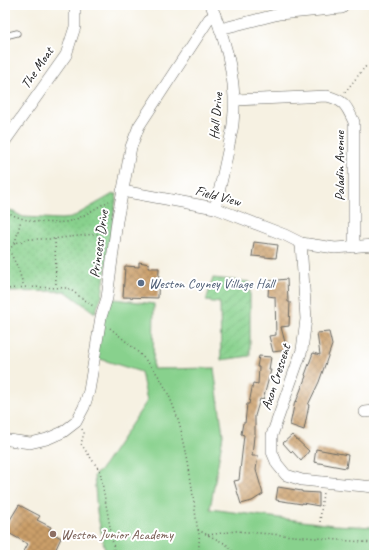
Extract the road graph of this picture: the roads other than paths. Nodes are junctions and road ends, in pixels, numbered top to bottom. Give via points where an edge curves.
1 (75, 5) edge
2 (331, 7) edge
3 (342, 8) dead end
4 (213, 10) edge
5 (220, 29) junction
6 (17, 33) dead end
7 (5, 36) edge
8 (234, 100) junction
9 (5, 141) edge
10 (122, 193) junction
11 (216, 208) junction
12 (301, 243) junction
13 (374, 245) edge
14 (354, 247) junction
15 (5, 438) edge
16 (374, 487) edge

1 - 9 street, The Moat via 75,27 66,55
2 - 3 street
2 - 5 street via 279,14
4 - 5 street, Hall Drive
4 - 10 street, Princess Drive via 139,126 131,147
5 - 8 street, Hall Drive via 233,84
6 - 7 lane
8 - 11 street, Hall Drive via 233,124
8 - 14 street, Paladin Avenue via 326,96 339,100 347,107 354,122
10 - 11 street, Field View
10 - 15 street, Princess Drive via 108,298 101,317 84,407 76,422 63,432 47,439 30,443
11 - 12 street, Field View
12 - 14 street via 335,248
12 - 16 street, Axon Crescent via 306,319 302,350 272,435 272,452 286,475 302,480
13 - 14 street

